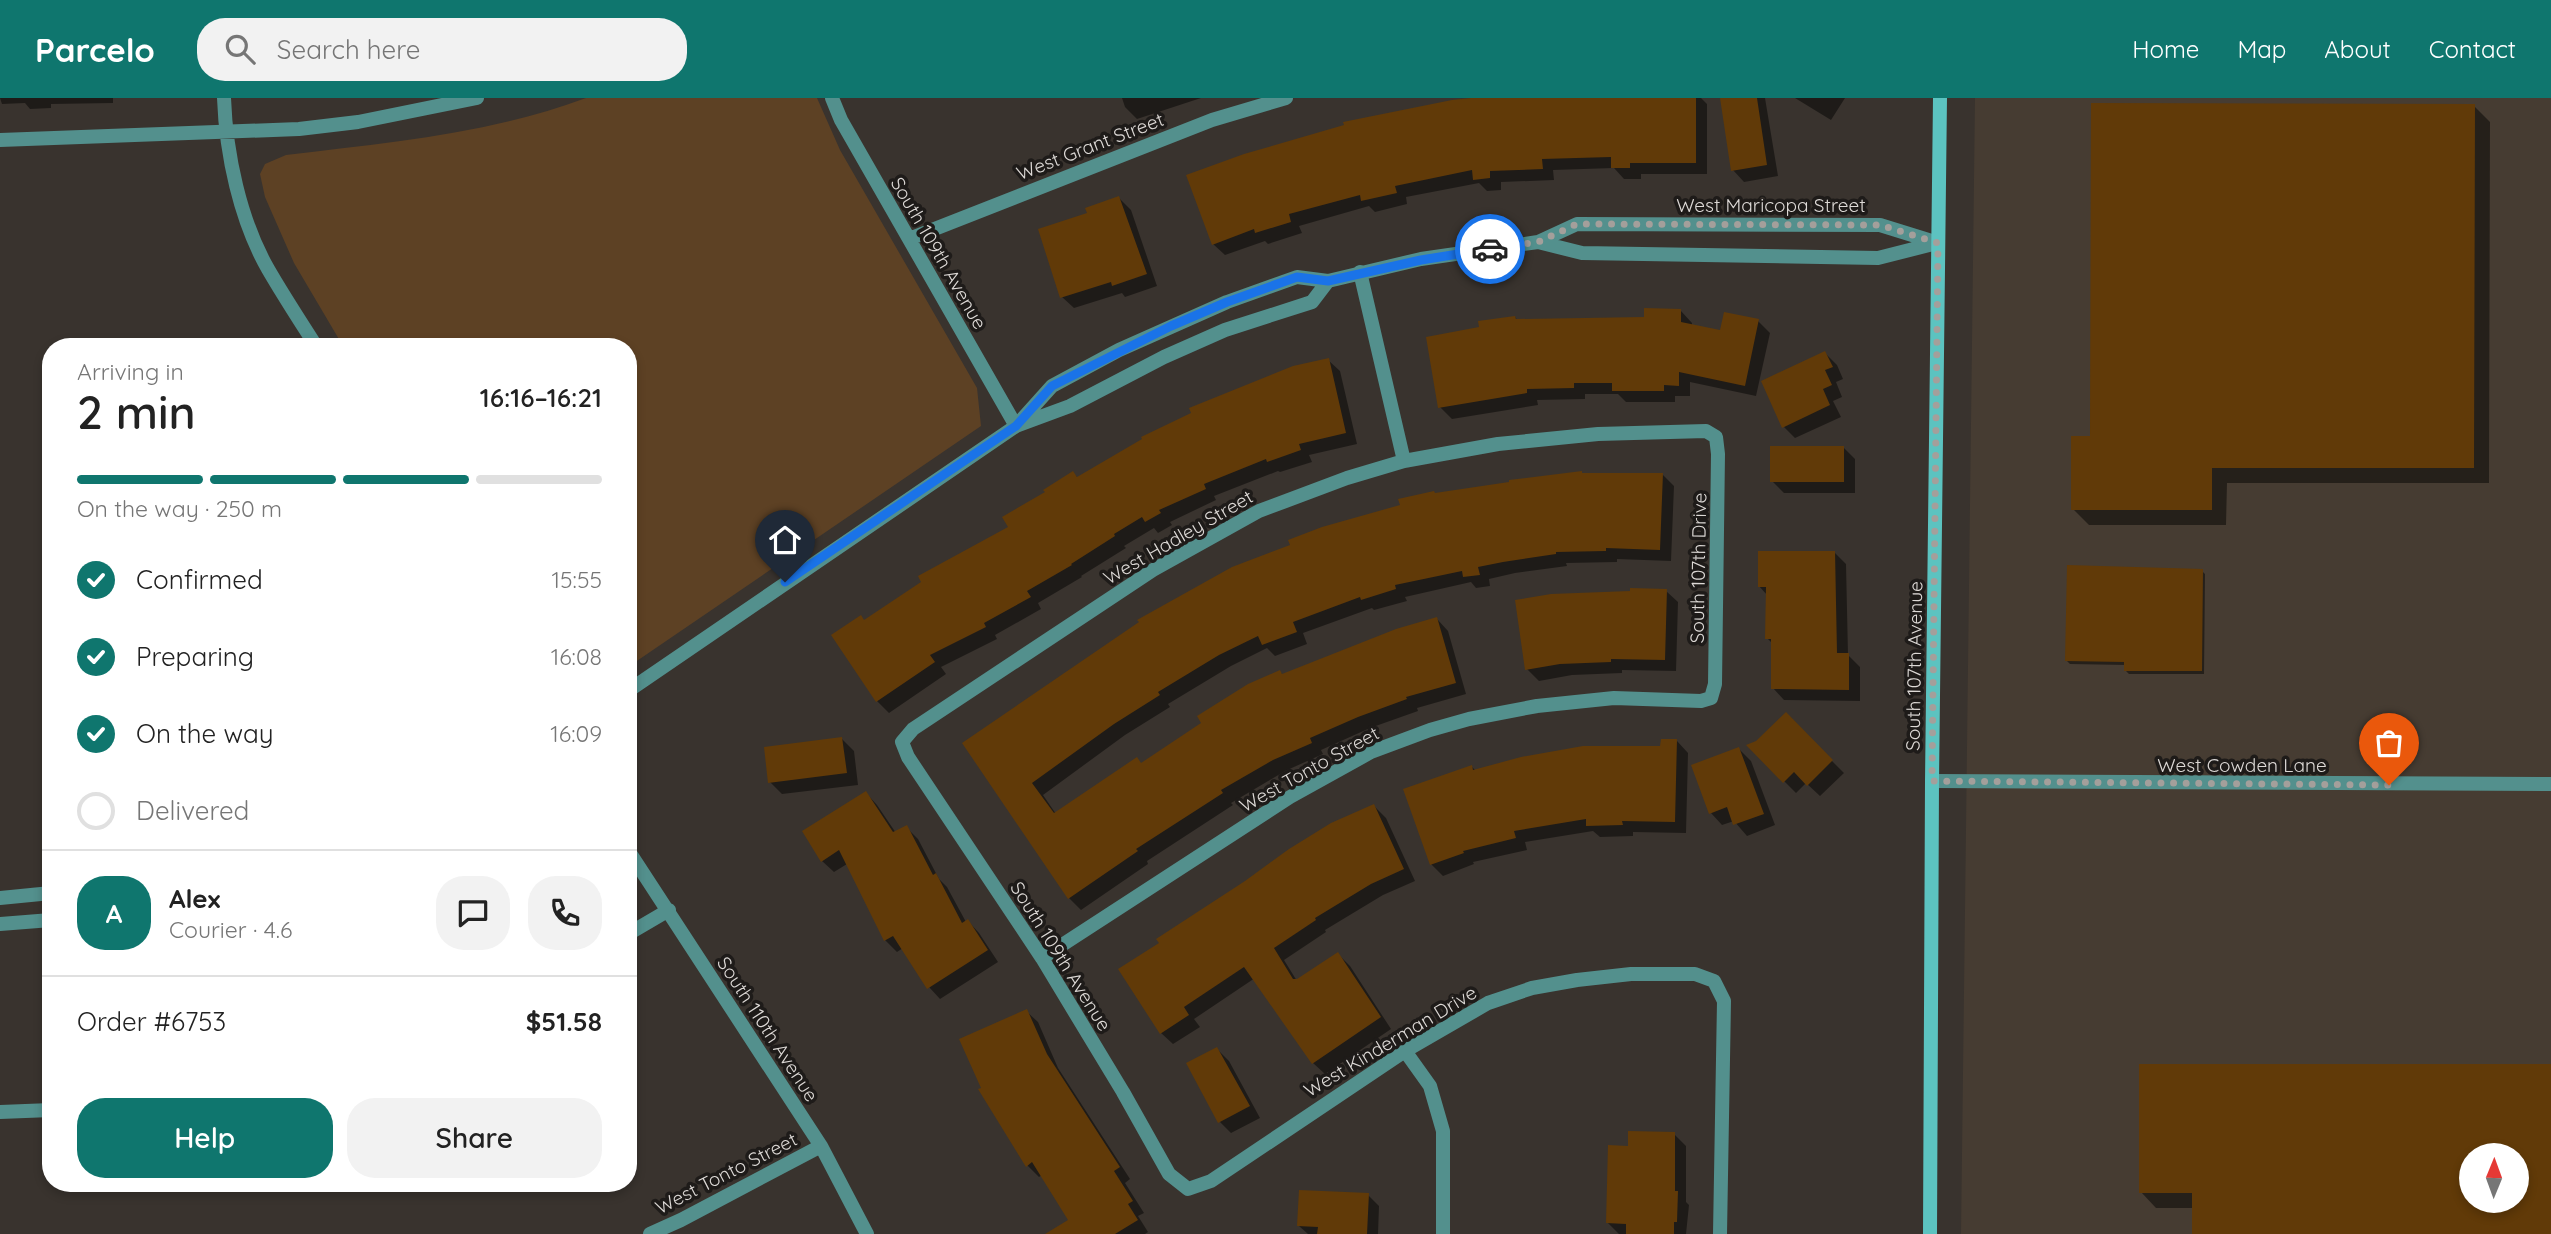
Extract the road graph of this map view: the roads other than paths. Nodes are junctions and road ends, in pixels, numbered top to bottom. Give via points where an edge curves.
1 (224, 98) edge
2 (477, 98) edge
3 (832, 98) edge
4 (1286, 98) edge
5 (1940, 98) edge
6 (225, 132) junction
7 (0, 140) edge
8 (909, 239) junction
9 (1538, 242) junction
10 (1938, 243) junction
11 (1360, 272) junction
12 (1328, 281) junction
13 (311, 338) edge
14 (1016, 426) junction
15 (1716, 437) joint
16 (1404, 461) junction
17 (637, 685) edge
18 (1711, 698) joint
19 (902, 742) joint
20 (1932, 781) junction
21 (2551, 784) edge
22 (637, 863) edge
23 (42, 894) edge
24 (0, 898) edge
25 (669, 910) junction
26 (42, 921) edge
27 (0, 924) edge
28 (637, 929) edge
29 (1042, 958) junction
30 (1405, 1051) junction
31 (42, 1110) edge
32 (0, 1112) edge
33 (821, 1146) junction
34 (1188, 1189) joint
35 (650, 1234) edge
36 (867, 1234) edge
37 (1443, 1234) edge
38 (1720, 1234) edge
39 (1930, 1234) edge

1 - 6 street
2 - 6 street via 358,122
3 - 8 street, South 109th Avenue
4 - 8 street, West Grant Street via 1212,120
5 - 10 main road, South 107th Avenue
6 - 7 street
6 - 13 street via 250,229 266,267
8 - 14 street, South 109th Avenue
9 - 10 street, West Maricopa Street via 1583,253 1878,258
9 - 10 street, West Maricopa Street via 1577,224 1605,224 1880,225
9 - 11 street, West Maricopa Street
10 - 20 main road, South 107th Avenue
11 - 12 street, West Maricopa Street
11 - 16 street
12 - 14 street, West Maricopa Street via 1312,302 1225,330 1070,406
12 - 14 street, West Maricopa Street via 1297,277 1171,326 1052,386
14 - 17 street, West Maricopa Street
15 - 16 street, West Hadley Street via 1706,431 1598,433
15 - 18 street, South 107th Drive via 1715,684
16 - 19 street, West Hadley Street via 1259,511 1153,570 912,729
18 - 29 street, West Tonto Street via 1614,698 1537,706 1469,719 1371,752 1290,797
19 - 29 street, South 109th Avenue
20 - 21 street, West Cowden Lane
20 - 39 main road, South 107th Avenue
22 - 25 street, South 110th Avenue
23 - 24 street
25 - 28 street
25 - 33 street, South 110th Avenue
26 - 27 street
29 - 34 street, South 109th Avenue via 1169,1174
30 - 34 street, West Kinderman Drive via 1212,1181
30 - 37 street via 1430,1086 1443,1131
30 - 38 street, West Kinderman Drive via 1488,1003 1532,988 1631,974 1695,974 1714,981 1724,1001
31 - 32 street
33 - 35 street, West Tonto Street
33 - 36 street, South 110th Avenue

